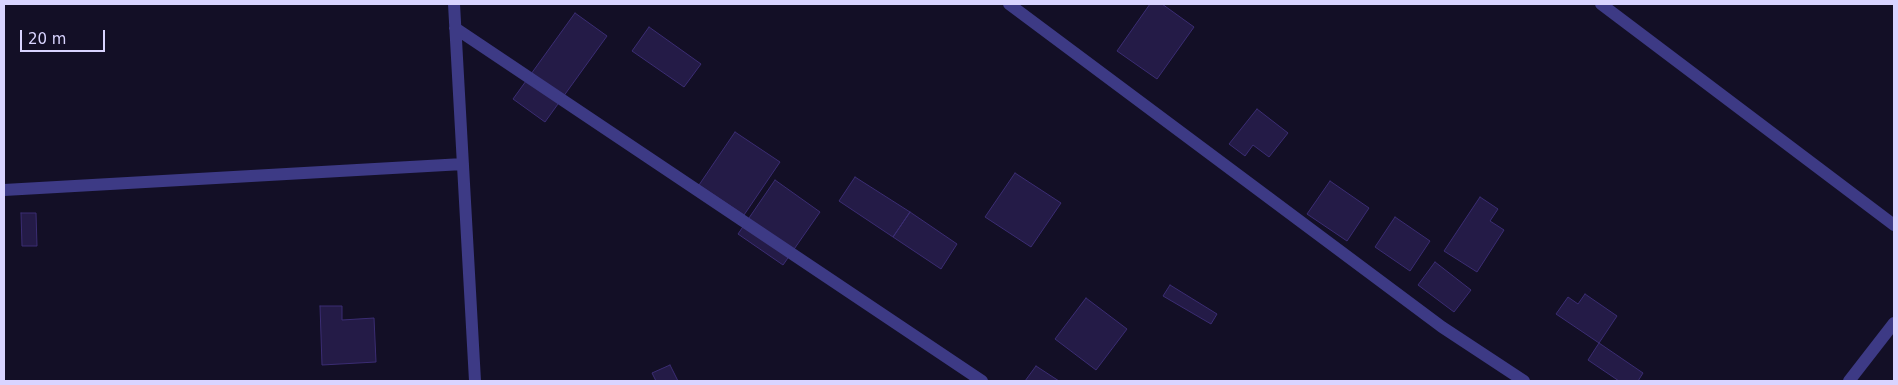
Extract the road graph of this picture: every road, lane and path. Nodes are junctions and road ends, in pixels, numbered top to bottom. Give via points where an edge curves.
1 (454, 4) edge
2 (1009, 4) edge
3 (1601, 4) edge
4 (455, 28) junction
5 (463, 164) junction
6 (4, 190) edge
7 (1894, 225) edge
8 (1894, 323) edge
9 (476, 381) edge
10 (982, 381) edge
11 (1524, 381) edge
12 (1849, 381) edge

1 - 4 street
2 - 11 street via 1442,327
3 - 7 street
4 - 5 street
4 - 10 street
5 - 6 street
5 - 9 street
8 - 12 street

